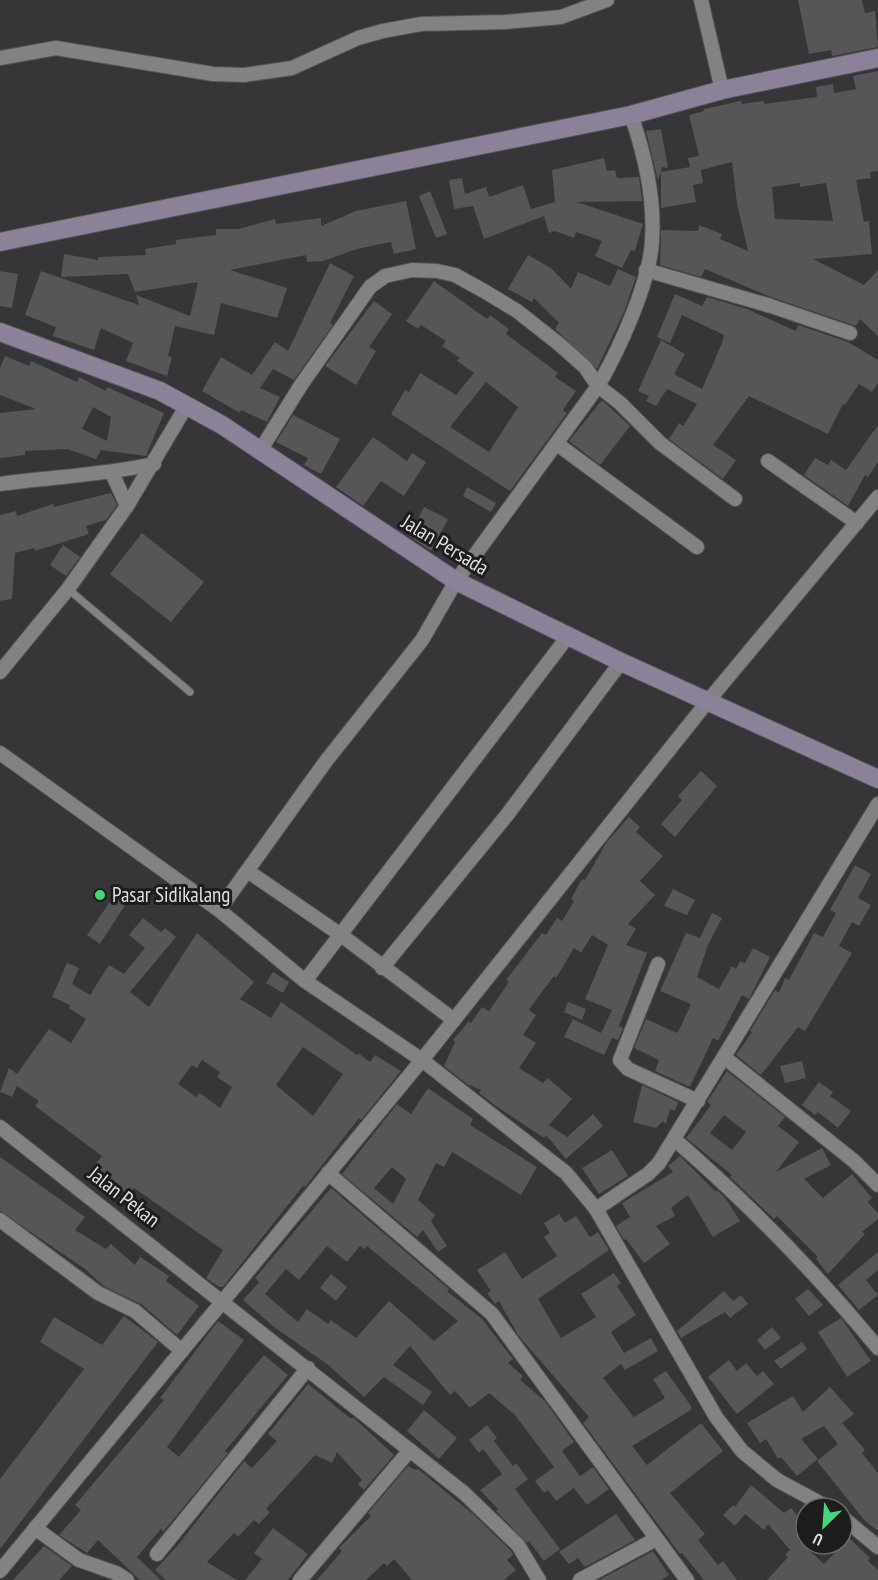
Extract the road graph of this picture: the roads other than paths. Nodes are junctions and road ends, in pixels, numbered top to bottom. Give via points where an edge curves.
1 (607, 0) edge
2 (701, 0) edge
3 (0, 58) edge
4 (878, 58) edge
5 (722, 90) junction
6 (631, 115) junction
7 (0, 242) edge
8 (646, 270) junction
9 (0, 332) edge
10 (850, 333) dead end
11 (598, 386) junction
12 (187, 405) junction
13 (557, 444) junction
14 (260, 451) junction
15 (768, 461) dead end
16 (154, 464) junction
17 (112, 473) junction
18 (0, 484) edge
19 (878, 497) edge
20 (735, 499) dead end
21 (127, 506) junction
22 (856, 523) junction
23 (697, 547) dead end
24 (456, 582) junction
25 (68, 589) junction
26 (569, 635) junction
27 (621, 662) junction
28 (0, 672) edge
29 (190, 692) dead end
30 (708, 701) junction
31 (0, 753) edge
32 (878, 779) edge
33 (878, 804) edge
34 (249, 872) junction
35 (219, 910) junction
36 (341, 935) junction
37 (658, 964) dead end
38 (382, 968) junction
39 (305, 981) junction
40 (454, 1020) junction
41 (724, 1057) junction
42 (422, 1060) junction
43 (698, 1101) junction
44 (0, 1127) edge
45 (674, 1138) junction
46 (328, 1173) junction
47 (878, 1185) edge
48 (596, 1209) junction
49 (0, 1220) edge
50 (222, 1301) junction
51 (878, 1348) edge
52 (182, 1351) junction
53 (308, 1368) junction
54 (410, 1450) junction
55 (807, 1496) edge
56 (854, 1527) edge
57 (35, 1528) junction
58 (656, 1539) junction
59 (878, 1547) edge
60 (157, 1554) dead end
61 (0, 1571) edge
62 (127, 1580) edge
63 (300, 1580) edge
64 (539, 1580) edge
65 (580, 1580) edge
66 (687, 1580) edge

1 - 3 street via 561,17 421,24 383,31 292,68 244,75 213,74 56,48
2 - 5 street
4 - 5 street
5 - 6 street
6 - 7 street
6 - 8 street via 645,164 653,218
8 - 10 street
8 - 11 street via 617,352
9 - 12 street, Jalan Persada via 160,391
11 - 13 street
11 - 14 street via 585,368 517,311 454,275 412,270 386,276 370,287
11 - 20 street via 660,443
12 - 14 street, Jalan Persada
12 - 16 street
13 - 23 street
13 - 24 street
14 - 24 street, Jalan Persada
15 - 22 street
16 - 17 street
16 - 21 street
17 - 18 street
17 - 21 street
19 - 22 street
21 - 25 street
22 - 30 street
24 - 26 street, Jalan Persada
24 - 34 street via 422,640 326,760
25 - 28 street
25 - 29 lane
26 - 27 street, Jalan Persada
26 - 36 street
27 - 30 street, Jalan Persada
27 - 38 street via 501,824
30 - 32 street, Jalan Persada
30 - 40 street
31 - 35 street
33 - 41 street
34 - 35 street
34 - 36 street
35 - 39 street
36 - 38 street
36 - 39 street
37 - 43 street via 620,1060 628,1069
38 - 40 street
39 - 42 street
40 - 42 street
41 - 43 street
41 - 47 street via 854,1161
42 - 46 street
42 - 48 street via 555,1164 579,1185
43 - 45 street
44 - 50 street, Jalan Pekan
45 - 48 street via 648,1174
45 - 51 street via 817,1275
46 - 50 street
46 - 58 street via 492,1314
48 - 55 street via 716,1417 742,1451 777,1480
49 - 52 street via 98,1293 135,1311
50 - 52 street
50 - 53 street, Jalan Pekan
52 - 57 street
53 - 54 street, Jalan Pekan
53 - 60 street
54 - 63 street
54 - 64 street, Jalan Pekan via 509,1535 526,1555
56 - 59 street
57 - 61 street
57 - 62 street via 79,1560
58 - 65 street
58 - 66 street

